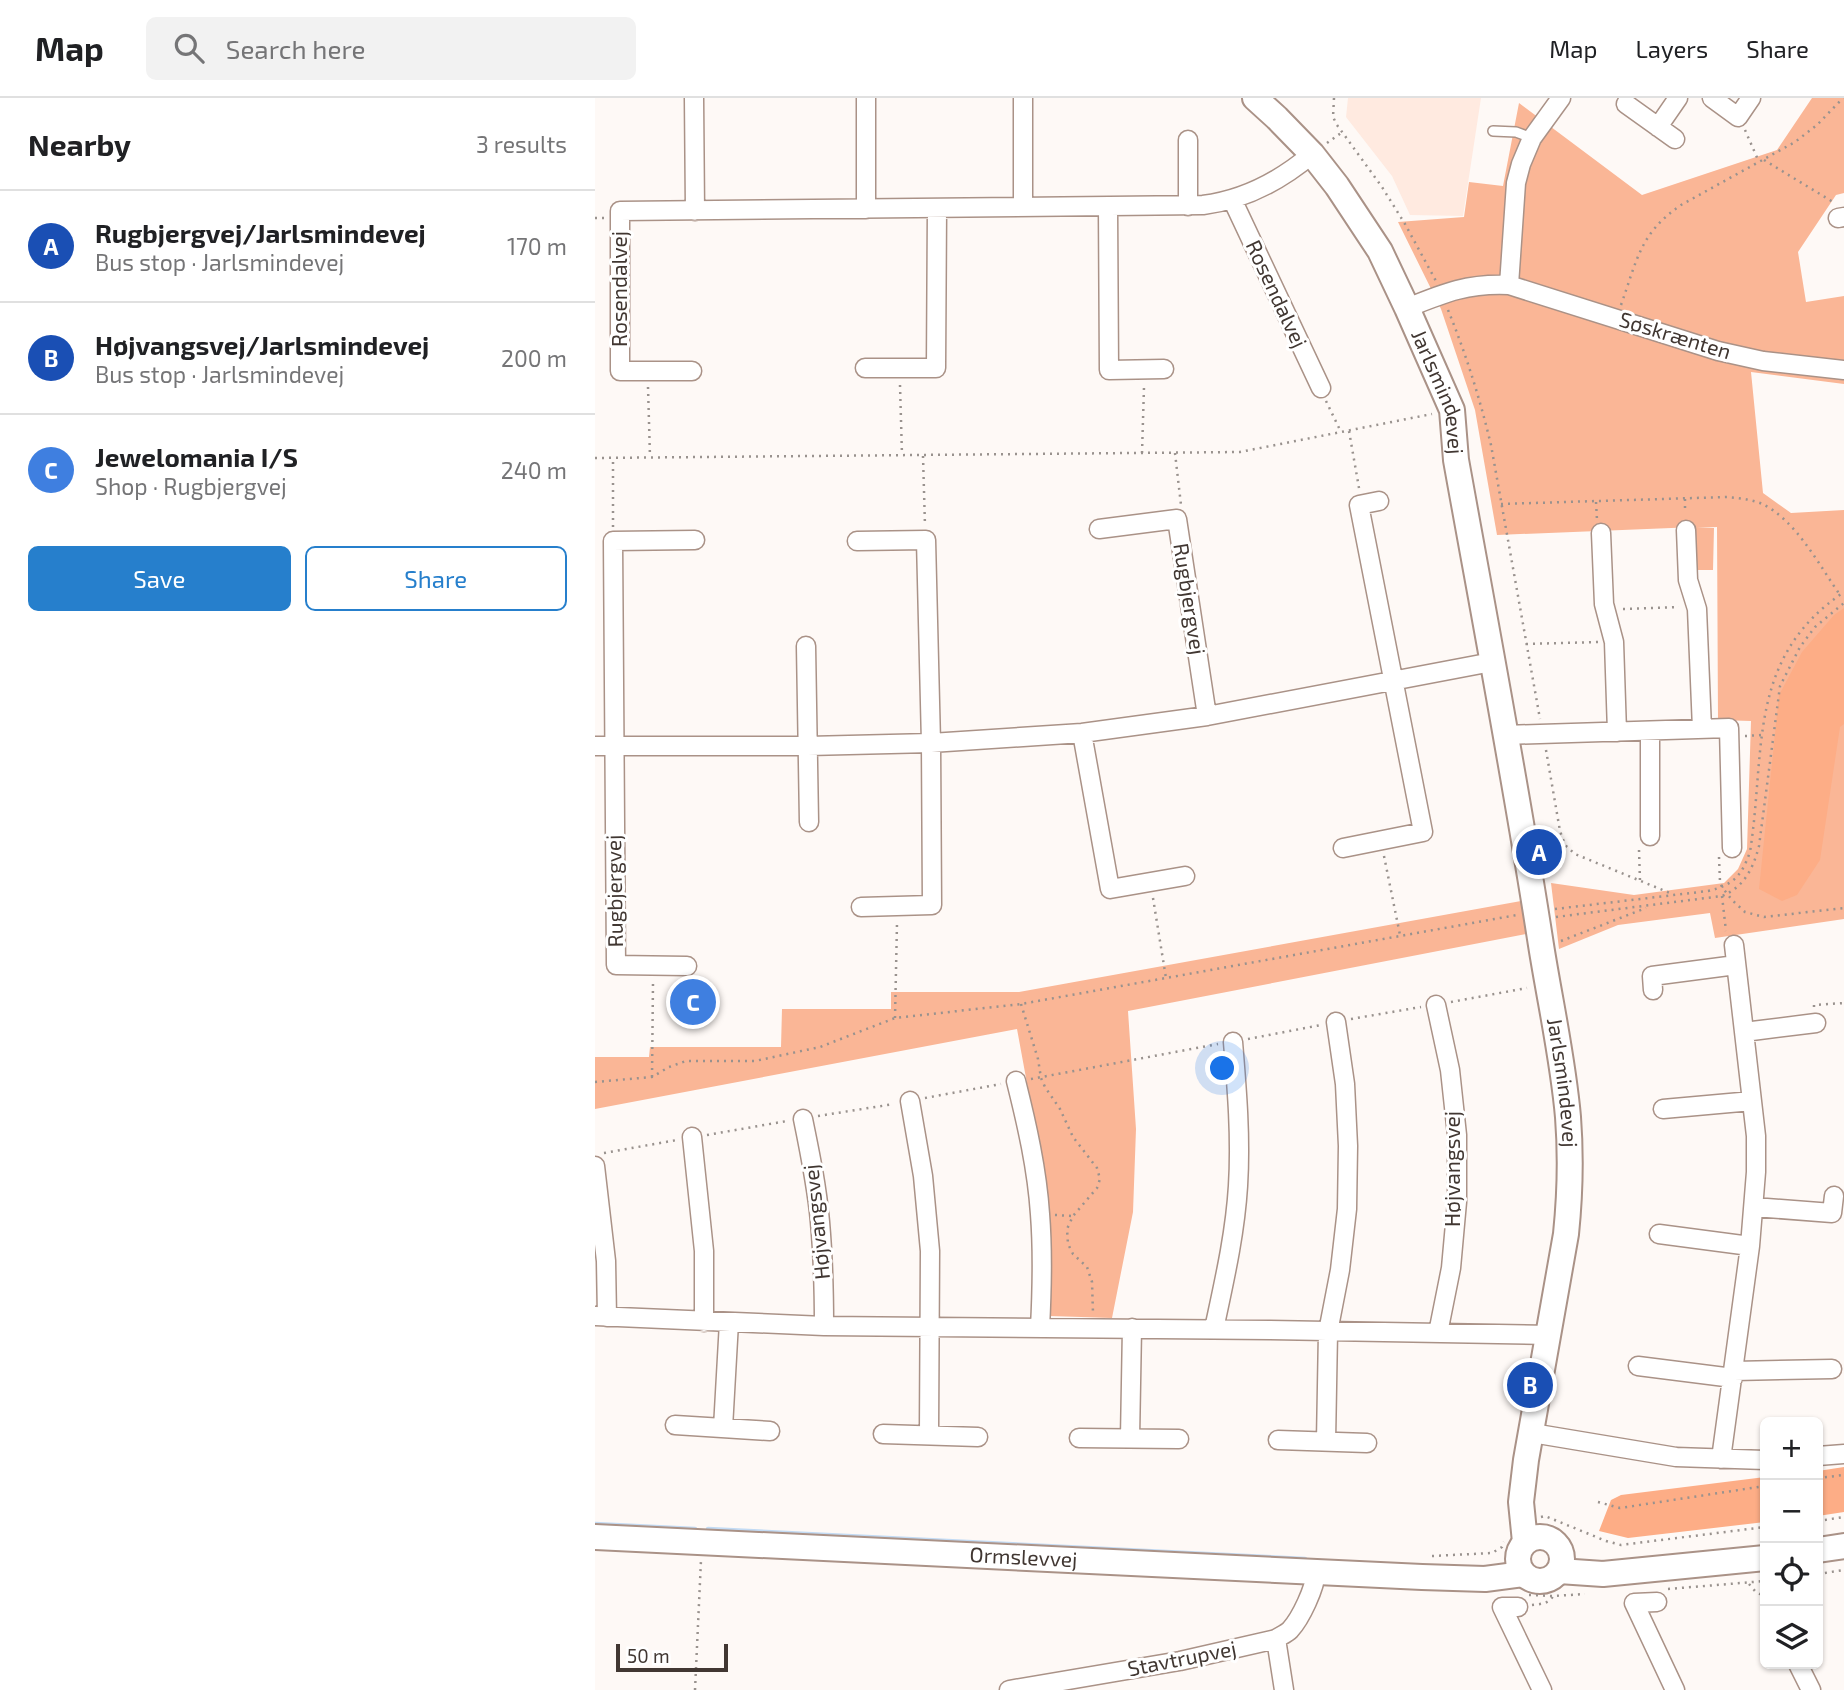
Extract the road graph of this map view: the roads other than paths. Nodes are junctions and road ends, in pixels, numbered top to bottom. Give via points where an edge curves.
1 (694, 98) edge
2 (866, 98) edge
3 (1023, 98) edge
4 (1255, 98) edge
5 (1561, 98) edge
6 (1678, 98) edge
7 (1712, 98) edge
8 (1751, 98) edge
9 (1626, 104) dead end
10 (1658, 127) junction
11 (1493, 131) dead end
12 (1532, 138) junction
13 (1675, 139) dead end
14 (1188, 140) dead end
15 (1312, 154) junction
16 (1232, 199) junction
17 (1188, 206) junction
18 (1023, 207) junction
19 (1108, 207) junction
20 (937, 208) junction
21 (866, 209) junction
22 (695, 211) junction
23 (1509, 285) junction
24 (1407, 307) junction
25 (865, 368) dead end
26 (1164, 369) dead end
27 (1844, 370) edge
28 (692, 371) dead end
29 (1321, 388) road end
30 (1379, 501) dead end
31 (1098, 529) dead end
32 (1686, 530) dead end
33 (1601, 533) dead end
34 (695, 540) dead end
35 (857, 541) dead end
36 (806, 646) dead end
37 (1492, 662) junction
38 (1393, 681) junction
39 (1207, 716) junction
40 (1702, 729) junction
41 (1650, 731) junction
42 (1616, 732) junction
43 (1082, 733) junction
44 (1505, 736) junction
45 (931, 743) junction
46 (604, 746) edge
47 (808, 746) junction
48 (809, 822) dead end
49 (1650, 836) road end
50 (1343, 848) dead end
51 (1732, 848) road end
52 (1185, 876) dead end
53 (861, 907) dead end
54 (1734, 945) road end
55 (1736, 965) junction
56 (687, 966) dead end
57 (1653, 990) dead end
58 (1436, 1005) road end
59 (1336, 1022) road end
60 (1816, 1023) dead end
61 (1744, 1032) junction
62 (1233, 1042) road end
63 (1016, 1081) road end
64 (910, 1101) road end
65 (1752, 1101) junction
66 (1663, 1110) dead end
67 (803, 1119) road end
68 (692, 1137) road end
69 (595, 1167) edge
70 (1834, 1196) dead end
71 (1754, 1207) junction
72 (1659, 1234) dead end
73 (1750, 1246) junction
74 (601, 1316) edge
75 (704, 1322) junction
76 (729, 1322) junction
77 (824, 1326) junction
78 (931, 1326) junction
79 (1040, 1328) junction
80 (1132, 1328) junction
81 (1214, 1329) junction
82 (1328, 1332) junction
83 (1438, 1333) junction
84 (1550, 1335) junction
85 (1638, 1366) dead end
86 (1832, 1369) dead end
87 (1733, 1374) junction
88 (675, 1426) dead end
89 (723, 1428) junction
90 (770, 1431) dead end
91 (1532, 1433) junction
92 (883, 1434) dead end
93 (929, 1434) junction
94 (978, 1437) dead end
95 (1079, 1438) dead end
96 (1130, 1438) junction
97 (1179, 1439) dead end
98 (1278, 1440) dead end
99 (1326, 1441) junction
100 (1367, 1443) dead end
101 (1844, 1454) edge
102 (1823, 1456) edge
103 (1721, 1460) junction
104 (1760, 1460) edge
105 (595, 1537) edge
106 (1536, 1546) junction
107 (1844, 1546) edge
108 (1823, 1549) edge
109 (1760, 1558) edge
110 (1316, 1572) junction
111 (1657, 1602) dead end
112 (1518, 1607) road end
113 (1276, 1639) junction
114 (1800, 1669) edge
115 (1091, 1683) edge
116 (1009, 1690) edge
117 (1284, 1690) edge
118 (1542, 1690) edge
119 (1675, 1690) edge
120 (1811, 1690) edge

1 - 22 street
2 - 21 street
3 - 18 street
4 - 15 street, Jarlsmindevej
5 - 12 street
6 - 10 street
7 - 8 street via 1738,117
9 - 10 street
10 - 13 street
11 - 12 lane
12 - 23 street via 1516,183
14 - 17 street
15 - 16 street, Rosendalvej via 1279,178
15 - 24 street, Jarlsmindevej via 1373,239
16 - 17 street, Rosendalvej
16 - 29 street, Rosendalvej
17 - 19 street, Rosendalvej
18 - 19 street, Rosendalvej
18 - 20 street, Rosendalvej
19 - 26 street via 1109,370
20 - 21 street, Rosendalvej
20 - 25 street via 936,368
21 - 22 street, Rosendalvej
22 - 28 street, Rosendalvej via 619,211 619,371
23 - 24 street, Søskrænten via 1480,285
23 - 27 street, Søskrænten via 1718,351
24 - 37 street, Jarlsmindevej via 1453,410 1456,460
30 - 38 street via 1359,505
31 - 39 street, Rugbjergvej via 1177,519
32 - 40 street via 1688,580 1697,609
33 - 42 street via 1604,604 1614,642
34 - 46 street, Rugbjergvej via 613,541
35 - 45 street via 926,540
36 - 47 street
37 - 38 street
37 - 44 street, Jarlsmindevej
38 - 39 street
38 - 50 street via 1423,832
39 - 43 street
40 - 41 street
40 - 51 street via 1729,728
41 - 42 street
41 - 49 street
42 - 44 street
43 - 45 street
43 - 52 street via 1110,889
44 - 84 street, Jarlsmindevej via 1568,1117 1569,1199
45 - 47 street
45 - 53 street via 932,905
46 - 47 street
46 - 56 street, Rugbjergvej via 616,965
47 - 48 street
54 - 55 street
55 - 57 street via 1652,976
55 - 61 street
58 - 83 street, Højvangsvej via 1457,1135 1451,1268
59 - 82 street via 1349,1146 1340,1270
60 - 61 street
61 - 65 street
62 - 81 street via 1238,1186 1230,1258
63 - 79 street via 1040,1215
64 - 78 street via 930,1251
65 - 66 street
65 - 71 street
67 - 77 street, Højvangsvej via 820,1219
68 - 75 street via 703,1251
69 - 74 street via 606,1261
70 - 71 street via 1832,1213
71 - 73 street
72 - 73 street
73 - 87 street
74 - 75 street
75 - 76 street
76 - 77 street
76 - 89 street
77 - 78 street
78 - 79 street
78 - 93 street
79 - 80 street
80 - 81 street
80 - 96 street
81 - 82 street
82 - 83 street
82 - 99 street
83 - 84 street
84 - 91 street, Jarlsmindevej
85 - 87 street
86 - 87 street
87 - 103 street
88 - 89 street
89 - 90 street
91 - 103 street
91 - 106 street, Jarlsmindevej via 1525,1472
92 - 93 street
93 - 94 street
95 - 96 street
96 - 97 street
98 - 99 street
99 - 100 street
101 - 102 street
103 - 104 street
105 - 110 street, Ormslevvej
106 - 109 street via 1633,1570
106 - 110 street, Ormslevvej via 1450,1577
107 - 108 street
110 - 113 street via 1297,1621
111 - 119 street via 1634,1603
112 - 118 street via 1502,1606
113 - 115 street, Stavtrupvej
113 - 117 street
114 - 120 street
115 - 116 street, Stavtrupvej

